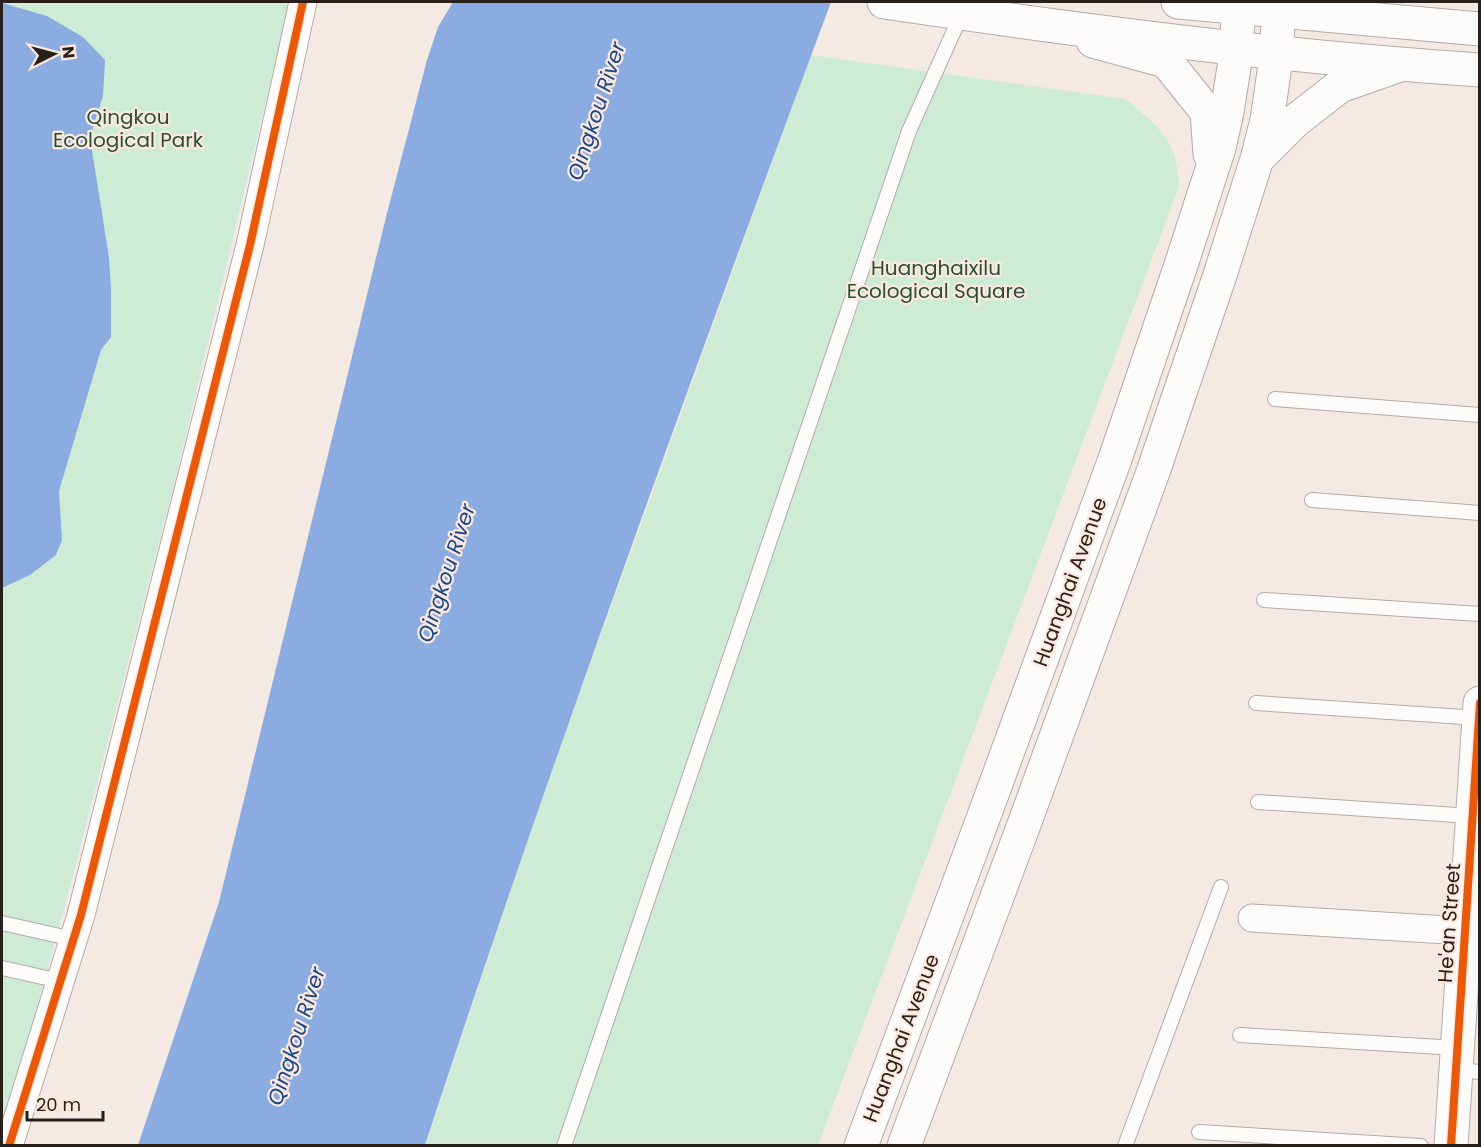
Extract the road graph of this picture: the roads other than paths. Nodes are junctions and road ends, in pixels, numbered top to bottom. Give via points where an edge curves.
1 (303, 2) edge
2 (884, 2) edge
3 (1178, 2) edge
4 (1239, 8) junction
5 (1279, 12) junction
6 (962, 13) junction
7 (1034, 24) junction
8 (1479, 29) edge
9 (1236, 50) junction
10 (1276, 53) junction
11 (1400, 65) junction
12 (1479, 70) edge
13 (1257, 159) junction
14 (1211, 172) junction
15 (1275, 399) dead end
16 (1479, 415) edge
17 (1312, 500) dead end
18 (1479, 513) edge
19 (1264, 600) dead end
20 (1479, 614) edge
21 (1256, 703) dead end
22 (1479, 710) edge
23 (1475, 800) edge
24 (1258, 802) dead end
25 (1221, 887) dead end
26 (1252, 918) dead end
27 (2, 923) edge
28 (1472, 931) edge
29 (73, 939) junction
30 (2, 968) edge
31 (60, 981) junction
32 (1240, 1035) dead end
33 (1464, 1063) edge
34 (1199, 1132) dead end
35 (9, 1146) edge
36 (564, 1146) edge
37 (861, 1146) edge
38 (904, 1146) edge
39 (1125, 1146) edge
40 (1421, 1146) edge
41 (1451, 1146) edge

1 - 29 street via 250,244
2 - 6 main road
3 - 4 main road
4 - 5 main road
4 - 9 main road, Huanghai Avenue
5 - 8 main road
5 - 10 main road, Huanghai Avenue
6 - 7 main road
6 - 36 lane via 909,131
7 - 9 main road
7 - 14 main road via 1166,61 1207,112
9 - 10 main road
9 - 14 main road, Huanghai Avenue via 1227,112
10 - 11 main road
10 - 13 main road, Huanghai Avenue
11 - 12 main road
11 - 13 main road via 1340,86 1295,121
13 - 38 main road, Huanghai Avenue via 1153,472
14 - 37 main road, Huanghai Avenue via 1114,459
15 - 16 lane
17 - 18 lane
19 - 20 lane
21 - 22 lane
22 - 23 main road, He'an Street
23 - 24 lane
23 - 28 main road, He'an Street
25 - 39 lane
26 - 28 street
27 - 29 lane
28 - 33 main road, He'an Street
29 - 31 street
30 - 31 lane
31 - 35 street
32 - 33 lane
33 - 41 main road, He'an Street
34 - 40 lane

